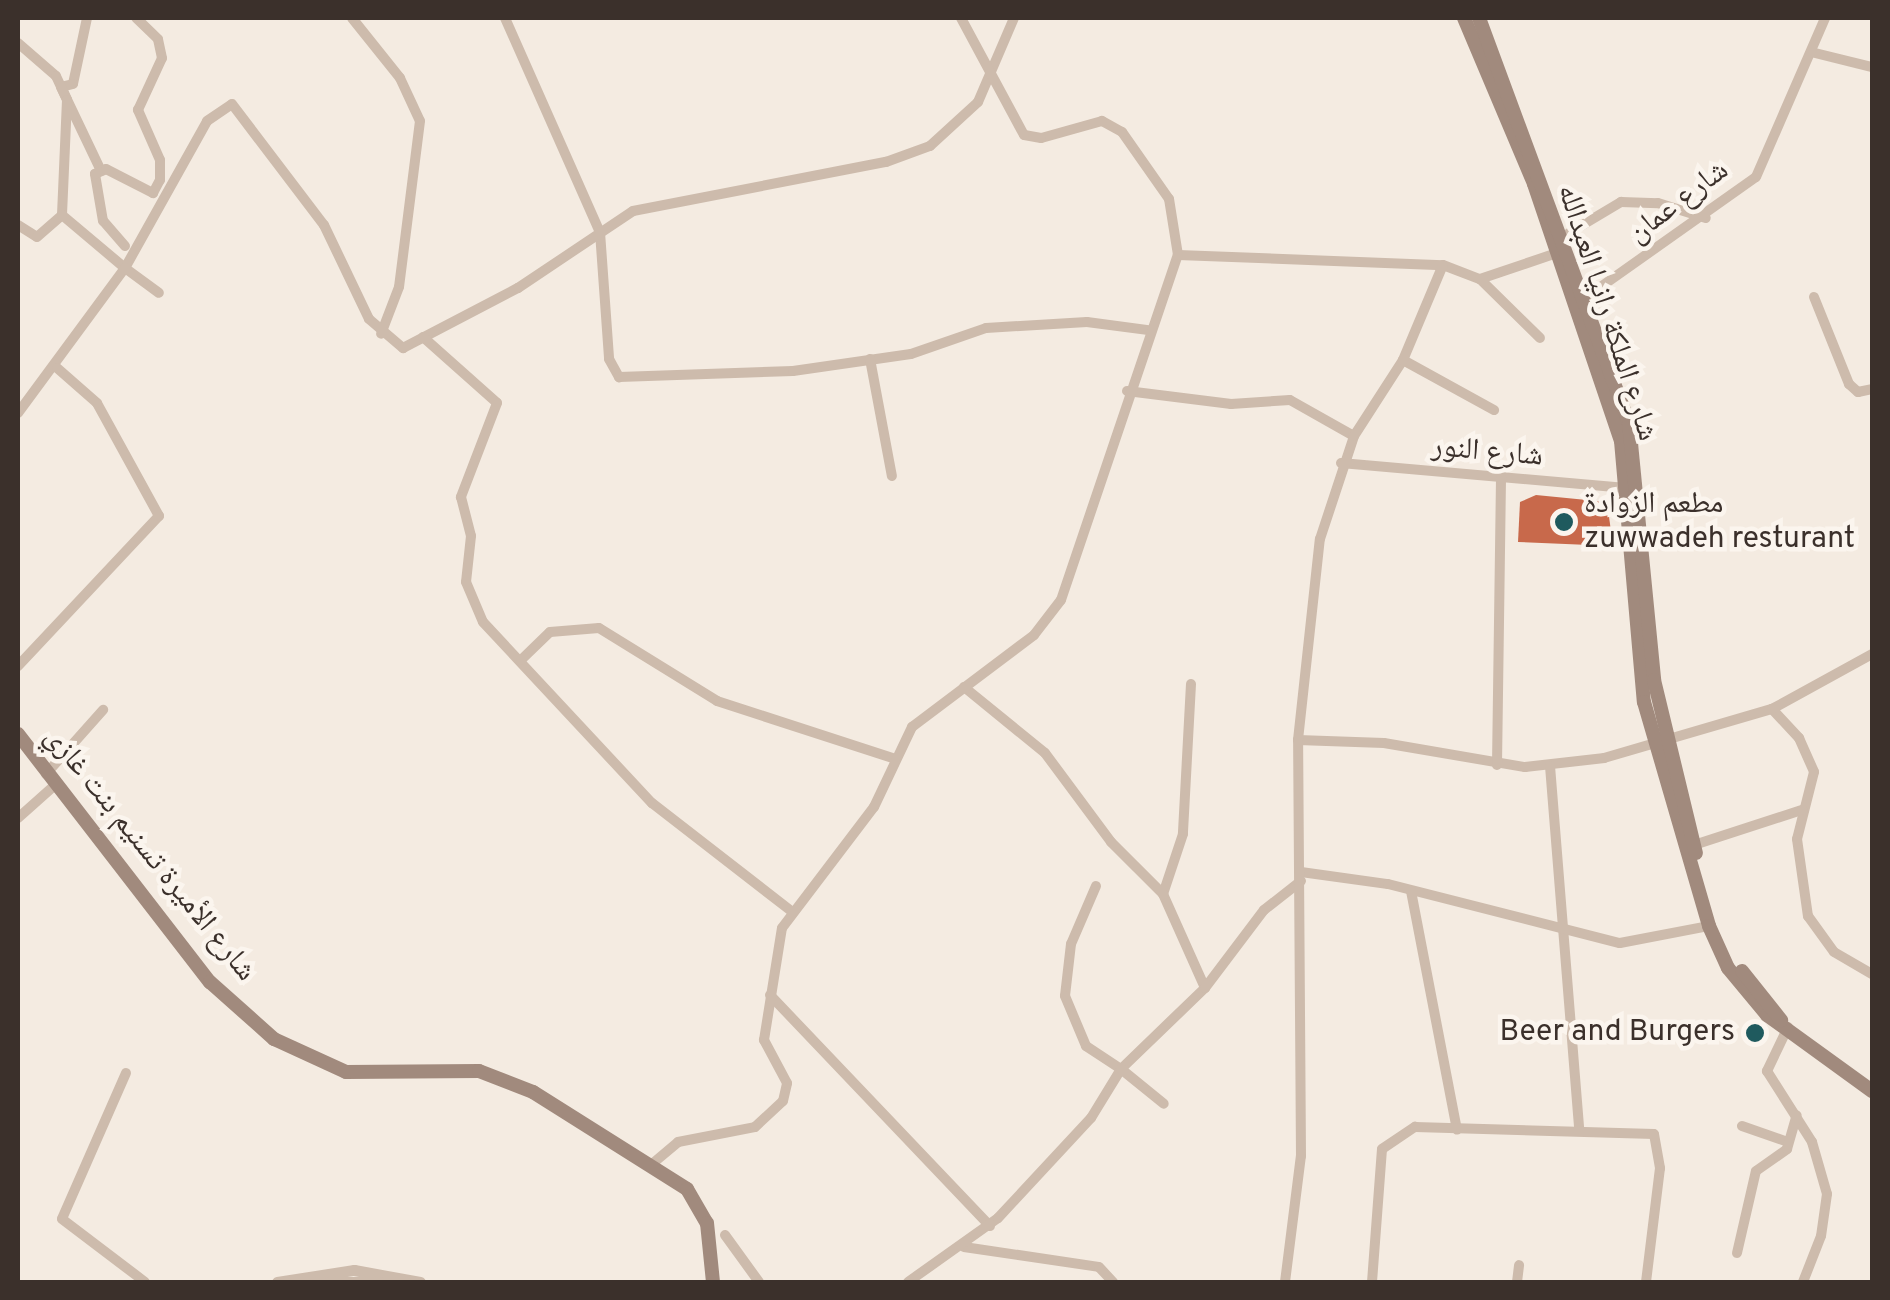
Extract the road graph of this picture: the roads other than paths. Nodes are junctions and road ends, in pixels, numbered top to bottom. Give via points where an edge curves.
1 (87, 18) edge
2 (136, 18) edge
3 (352, 18) edge
4 (505, 18) edge
5 (960, 18) edge
6 (1014, 18) edge
7 (1464, 18) edge
8 (1479, 18) edge
9 (1825, 18) edge
10 (18, 43) edge
11 (1811, 52) junction
12 (1872, 67) edge
13 (994, 72) junction
14 (61, 88) junction
15 (101, 171) junction
16 (62, 215) junction
17 (1706, 218) junction
18 (18, 225) edge
19 (600, 232) junction
20 (1570, 233) dead end
21 (124, 246) dead end
22 (1557, 253) junction
23 (1178, 256) junction
24 (1444, 265) junction
25 (124, 268) junction
26 (1480, 279) junction
27 (159, 293) dead end
28 (1814, 297) dead end
29 (1585, 298) junction
30 (1148, 330) junction
31 (382, 334) junction
32 (423, 337) junction
33 (1540, 338) dead end
34 (870, 359) junction
35 (1403, 360) junction
36 (56, 368) junction
37 (1872, 389) edge
38 (1127, 391) junction
39 (1494, 410) dead end
40 (18, 413) edge
41 (1354, 436) junction
42 (1342, 463) junction
43 (892, 476) dead end
44 (1502, 477) junction
45 (1630, 488) junction
46 (1872, 654) edge
47 (520, 660) junction
48 (18, 666) edge
49 (1191, 684) dead end
50 (964, 686) junction
51 (1772, 709) junction
52 (103, 710) dead end
53 (18, 734) edge
54 (1298, 740) junction
55 (1659, 741) junction
56 (895, 759) junction
57 (1497, 765) junction
58 (1550, 766) junction
59 (51, 780) junction
60 (1802, 810) junction
61 (18, 818) edge
62 (1694, 845) junction
63 (1301, 877) junction
64 (1096, 886) dead end
65 (1411, 891) junction
66 (1163, 894) junction
67 (791, 912) junction
68 (1559, 923) junction
69 (1709, 926) junction
70 (1872, 974) edge
71 (1205, 988) junction
72 (770, 995) junction
73 (1785, 1024) junction
74 (1121, 1068) junction
75 (126, 1073) dead end
76 (1872, 1091) edge
77 (1164, 1104) dead end
78 (1797, 1116) junction
79 (1742, 1126) dead end
80 (1580, 1129) junction
81 (1457, 1130) junction
82 (1788, 1142) junction
83 (652, 1164) junction
84 (990, 1226) junction
85 (725, 1235) dead end
86 (964, 1247) junction
87 (1737, 1252) dead end
88 (1519, 1265) dead end
89 (145, 1282) edge
90 (277, 1282) edge
91 (329, 1282) edge
92 (349, 1282) edge
93 (380, 1282) edge
94 (420, 1282) edge
95 (713, 1282) edge
96 (759, 1282) edge
97 (908, 1282) edge
98 (1113, 1282) edge
99 (1285, 1282) edge
100 (1372, 1282) edge
101 (1517, 1282) edge
102 (1646, 1282) edge
103 (1802, 1282) edge

1 - 14 street via 72,84
2 - 15 street via 158,39 162,58 138,110 160,160 160,180 153,193
3 - 31 street via 400,78 420,121 408,239
4 - 19 street
5 - 13 street
6 - 13 street
7 - 22 main road, شارع الملكة رانيا العبدالله
8 - 29 main road, شارع الملكة رانيا العبدالله
9 - 11 street, شارع عمان
10 - 14 street
11 - 12 street
11 - 17 street, شارع عمان via 1770,156
13 - 19 street via 966,120 916,152 633,212
13 - 23 street via 1029,138 1096,121 1122,132 1170,200
14 - 15 street
14 - 16 street via 69,168
15 - 21 street via 95,174 103,221
16 - 18 street via 37,237
16 - 25 street
17 - 20 street via 1658,203 1621,202
17 - 29 street, شارع عمان
19 - 32 street
19 - 34 street via 609,360 620,377 767,374
22 - 26 street
22 - 45 main road, شارع الملكة رانيا العبدالله
23 - 24 street
23 - 30 street
24 - 26 street
24 - 35 street
25 - 27 street
25 - 31 street via 206,121 232,104 324,224
25 - 36 street
26 - 33 street
28 - 37 street via 1850,384 1858,392
29 - 55 main road, شارع الملكة رانيا العبدالله via 1638,458
30 - 34 street via 1087,322 986,328
30 - 38 street
31 - 32 street via 398,348
32 - 47 street via 496,399 461,494 471,536 465,577 483,622
34 - 43 street
35 - 39 street
35 - 41 street
36 - 40 street
36 - 48 street via 97,403 159,516
38 - 41 street via 1231,404 1290,400
38 - 50 street via 1078,566 1061,600 1034,635
41 - 42 street
42 - 44 street, شارع النور
42 - 54 street via 1320,538
44 - 45 street, شارع النور
44 - 57 street
45 - 55 main road, شارع الملكة رانيا العبدالله via 1636,641
46 - 51 street
47 - 56 street via 550,632 599,628 716,701
47 - 67 street via 652,803
49 - 66 street via 1183,834
50 - 56 street via 912,726
50 - 66 street via 1045,752 1112,842
51 - 55 street
51 - 60 street via 1811,761
52 - 59 street
53 - 59 main road, شارع الأميرة تسنيم بنت غازي
54 - 57 street via 1384,743
54 - 63 street
55 - 58 street
55 - 62 main road, شارع الملكة رانيا العبدالله
55 - 69 main road, شارع الملكة رانيا العبدالله
56 - 67 street via 874,807
57 - 58 street
58 - 68 street
59 - 61 street
59 - 83 main road, شارع الأميرة تسنيم بنت غازي via 210,982 299,1055 368,1075 497,1075
60 - 62 street
60 - 70 street via 1798,860 1808,916 1834,952
62 - 73 main road, شارع الملكة رانيا العبدالله via 1729,950
63 - 65 street
63 - 71 street via 1264,910
63 - 99 street via 1301,1156
64 - 74 street via 1071,944 1065,996 1086,1046
65 - 68 street
65 - 81 street
66 - 71 street
67 - 72 street
68 - 69 street via 1595,940 1638,944
68 - 80 street
69 - 73 main road, شارع الملكة رانيا العبدالله via 1738,982
71 - 74 street
72 - 83 street via 764,1040 787,1083 783,1101 755,1127 678,1142
72 - 84 street
73 - 76 main road, شارع الملكة رانيا العبدالله
73 - 78 street via 1766,1065
74 - 77 street
74 - 84 street via 1091,1118
75 - 89 street via 62,1220
78 - 82 street
78 - 103 street via 1818,1155 1826,1194 1822,1236
79 - 82 street
80 - 81 street
80 - 102 street via 1647,1130 1660,1144
81 - 100 street via 1402,1130 1382,1148
82 - 87 street via 1756,1171
83 - 95 main road, شارع الأميرة تسنيم بنت غازي via 683,1184 704,1213
84 - 86 street
85 - 96 street
86 - 97 street
86 - 98 street via 1099,1267
88 - 101 street
90 - 94 street via 354,1270
91 - 92 street
92 - 93 street

